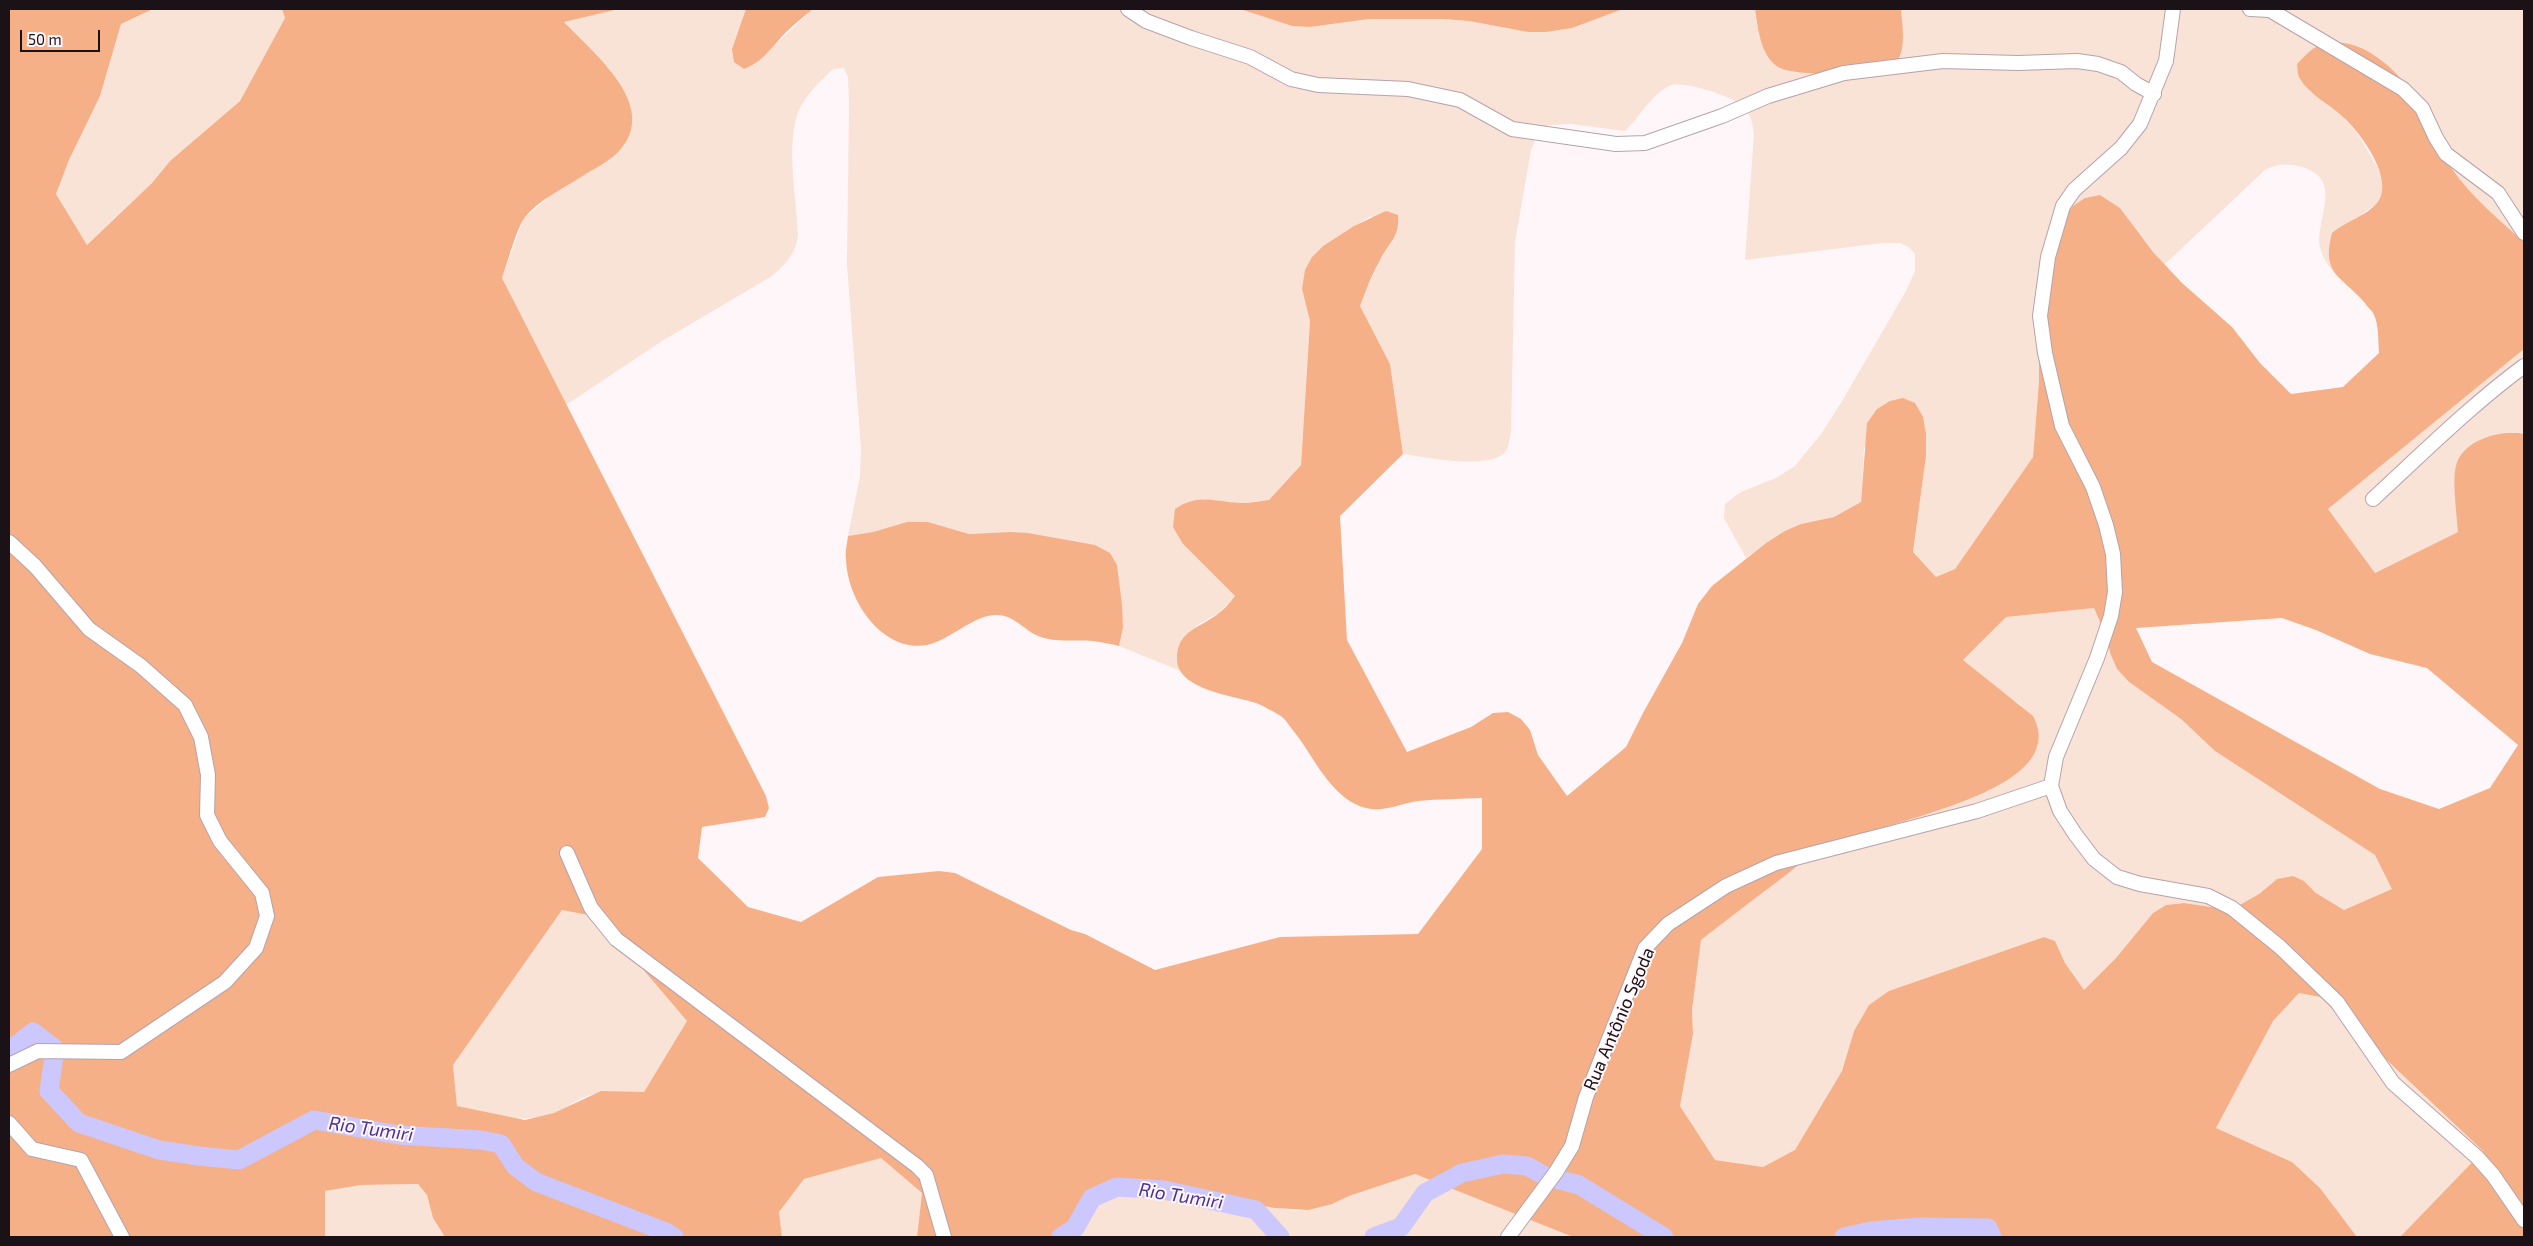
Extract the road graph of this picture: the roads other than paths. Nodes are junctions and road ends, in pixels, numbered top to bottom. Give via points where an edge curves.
1 (1128, 9) edge
2 (2173, 9) edge
3 (2250, 9) edge
4 (2154, 94) junction
5 (2524, 232) edge
6 (2524, 366) edge
7 (2373, 498) dead end
8 (9, 542) edge
9 (2051, 786) junction
10 (567, 854) dead end
11 (9, 1065) edge
12 (9, 1123) edge
13 (2524, 1220) edge
14 (122, 1237) edge
15 (944, 1237) edge
16 (1508, 1237) edge

1 - 4 street via 1146,21 1250,57 1291,79 1318,84 1408,89 1460,100 1512,130 1616,144 1645,143 1768,96 1844,72 1943,61 2098,64 2121,72
2 - 4 street via 2166,61
3 - 5 street via 2270,10 2403,89 2422,108 2446,154 2498,193
4 - 9 street via 2140,124 2120,148 2074,190 2063,206 2048,257 2040,316 2045,353 2062,426 2093,487 2106,525 2113,554 2115,592 2096,658 2056,757
6 - 7 street via 2498,385
8 - 11 street via 35,566 89,629 141,666 185,705 201,738 208,775 207,815 220,841 262,893 267,916 256,948 225,982 121,1052 38,1051
9 - 13 street via 2060,811 2075,834 2094,859 2117,877 2208,896 2232,908 2280,947 2337,1002 2393,1083 2477,1158
9 - 16 street, Rua Antônio Sgoda via 1977,811 1776,863 1726,886 1668,924 1645,948 1586,1097 1572,1146
10 - 15 street via 590,908 616,939 918,1166 926,1175
12 - 14 street via 32,1149 81,1160

